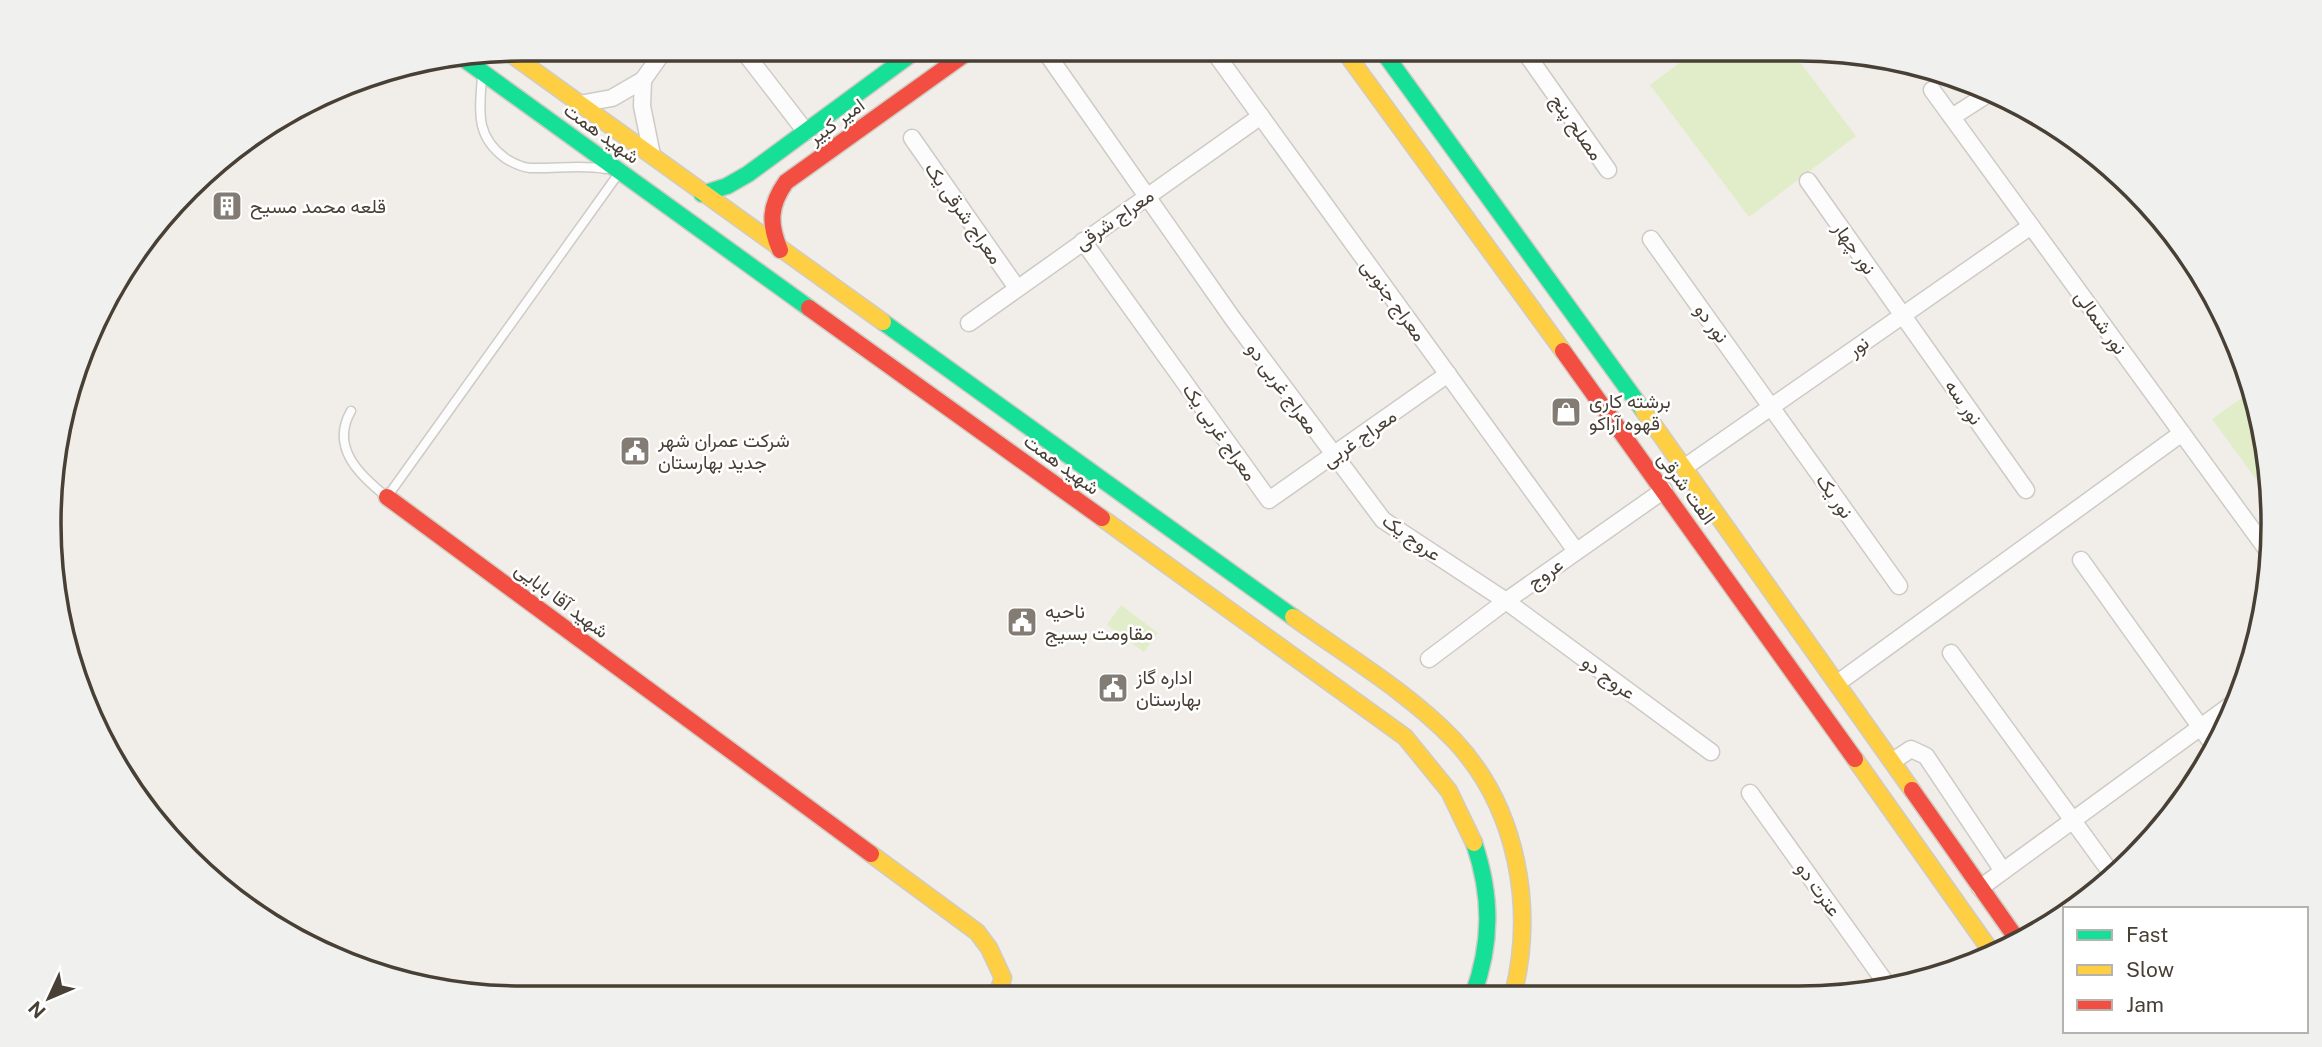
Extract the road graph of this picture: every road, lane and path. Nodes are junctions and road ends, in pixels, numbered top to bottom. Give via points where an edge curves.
1 (522, 61) edge
2 (656, 61) edge
3 (751, 61) edge
4 (902, 61) edge
5 (955, 61) edge
6 (1052, 61) edge
7 (1221, 61) edge
8 (1352, 61) edge
9 (1390, 61) edge
10 (1531, 61) edge
11 (471, 64) edge
12 (482, 72) junction
13 (643, 80) junction
14 (1932, 90) dead end
15 (1980, 98) edge
16 (579, 104) junction
17 (1261, 116) junction
18 (1952, 117) junction
19 (806, 131) junction
20 (912, 138) dead end
21 (652, 155) junction
22 (1608, 170) dead end
23 (621, 172) junction
24 (1808, 181) dead end
25 (702, 194) junction
26 (1147, 196) junction
27 (2031, 226) junction
28 (1651, 239) dead end
29 (1083, 241) junction
30 (780, 250) junction
31 (1017, 288) junction
32 (1902, 314) junction
33 (969, 323) dead end
34 (1448, 374) junction
35 (1772, 406) junction
36 (351, 411) dead end
37 (2182, 433) junction
38 (1333, 457) junction
39 (1685, 467) junction
40 (1664, 490) junction
41 (2026, 490) dead end
42 (387, 497) junction
43 (1269, 500) joint
44 (2260, 541) edge
45 (1576, 551) junction
46 (2081, 559) dead end
47 (1899, 586) dead end
48 (1506, 601) junction
49 (1951, 653) dead end
50 (1429, 659) dead end
51 (1839, 682) junction
52 (2220, 713) edge
53 (2200, 728) junction
54 (2208, 738) edge
55 (1712, 752) dead end
56 (1892, 761) junction
57 (1750, 793) dead end
58 (2072, 821) junction
59 (2107, 867) edge
60 (2003, 871) junction
61 (1980, 888) junction
62 (2013, 933) edge
63 (1987, 945) edge
64 (1882, 978) edge
65 (1000, 986) edge
66 (1476, 986) edge
67 (1515, 986) edge

1 - 16 street, شهید همت
2 - 13 street
3 - 19 street
4 - 19 street, امیر کبیر
5 - 30 street, امیر کبیر via 786,182 768,214
6 - 26 street, معراج غربی دو
7 - 17 street, معراج جنوبی
8 - 40 street, الفت شرقی
9 - 39 street, الفت شرقی
10 - 22 street, مصلح پنج
11 - 12 street, شهید همت
12 - 23 street, شهید همت
12 - 23 lane via 483,137 513,164 528,168 586,165
13 - 16 street via 612,98
13 - 21 street via 642,106
14 - 18 street, نور شمالی
15 - 18 street
16 - 21 street, شهید همت
17 - 26 street, معراج شرقی
17 - 34 street, معراج جنوبی
18 - 27 street, نور شمالی
19 - 25 street, امیر کبیر via 737,181
20 - 31 street, معراج شرقی یک
21 - 25 street, شهید همت
23 - 42 lane
23 - 66 street, شهید همت via 1405,737 1448,790 1488,881 1488,950
24 - 32 street, نور چهار
25 - 30 street, شهید همت
26 - 29 street, معراج شرقی
26 - 38 street, معراج غربی دو
27 - 32 street, نور
27 - 37 street, نور شمالی
28 - 35 street, نور دو
29 - 31 street, معراج شرقی
29 - 43 street, معراج غربی یک
30 - 67 street, شهید همت via 1408,700 1459,746 1503,820 1522,884 1525,930
31 - 33 street, معراج شرقی
32 - 35 street, نور
32 - 41 street, نور سه
34 - 38 street, معراج غربی
34 - 45 street, معراج جنوبی
35 - 39 street, نور
35 - 47 street, نور یک
36 - 42 lane via 344,424 349,458
37 - 44 street, نور شمالی
37 - 51 street
38 - 43 street, معراج غربی
38 - 48 street, عروج یک via 1383,520
39 - 51 street, الفت شرقی
40 - 45 street, عروج
40 - 63 street, الفت شرقی
42 - 65 street, شهید آقا بابایی via 977,932 994,955 1003,978
45 - 48 street, عروج
46 - 53 street
48 - 50 street, عروج
48 - 55 street, عروج دو
49 - 58 street
51 - 56 street, الفت شرقی
52 - 53 street
53 - 54 street
53 - 58 street
56 - 60 street via 1911,749 1926,756
56 - 61 street, الفت شرقی
57 - 64 street, عترت دو
58 - 59 street
58 - 60 street
60 - 61 street
61 - 62 street, الفت شرقی

